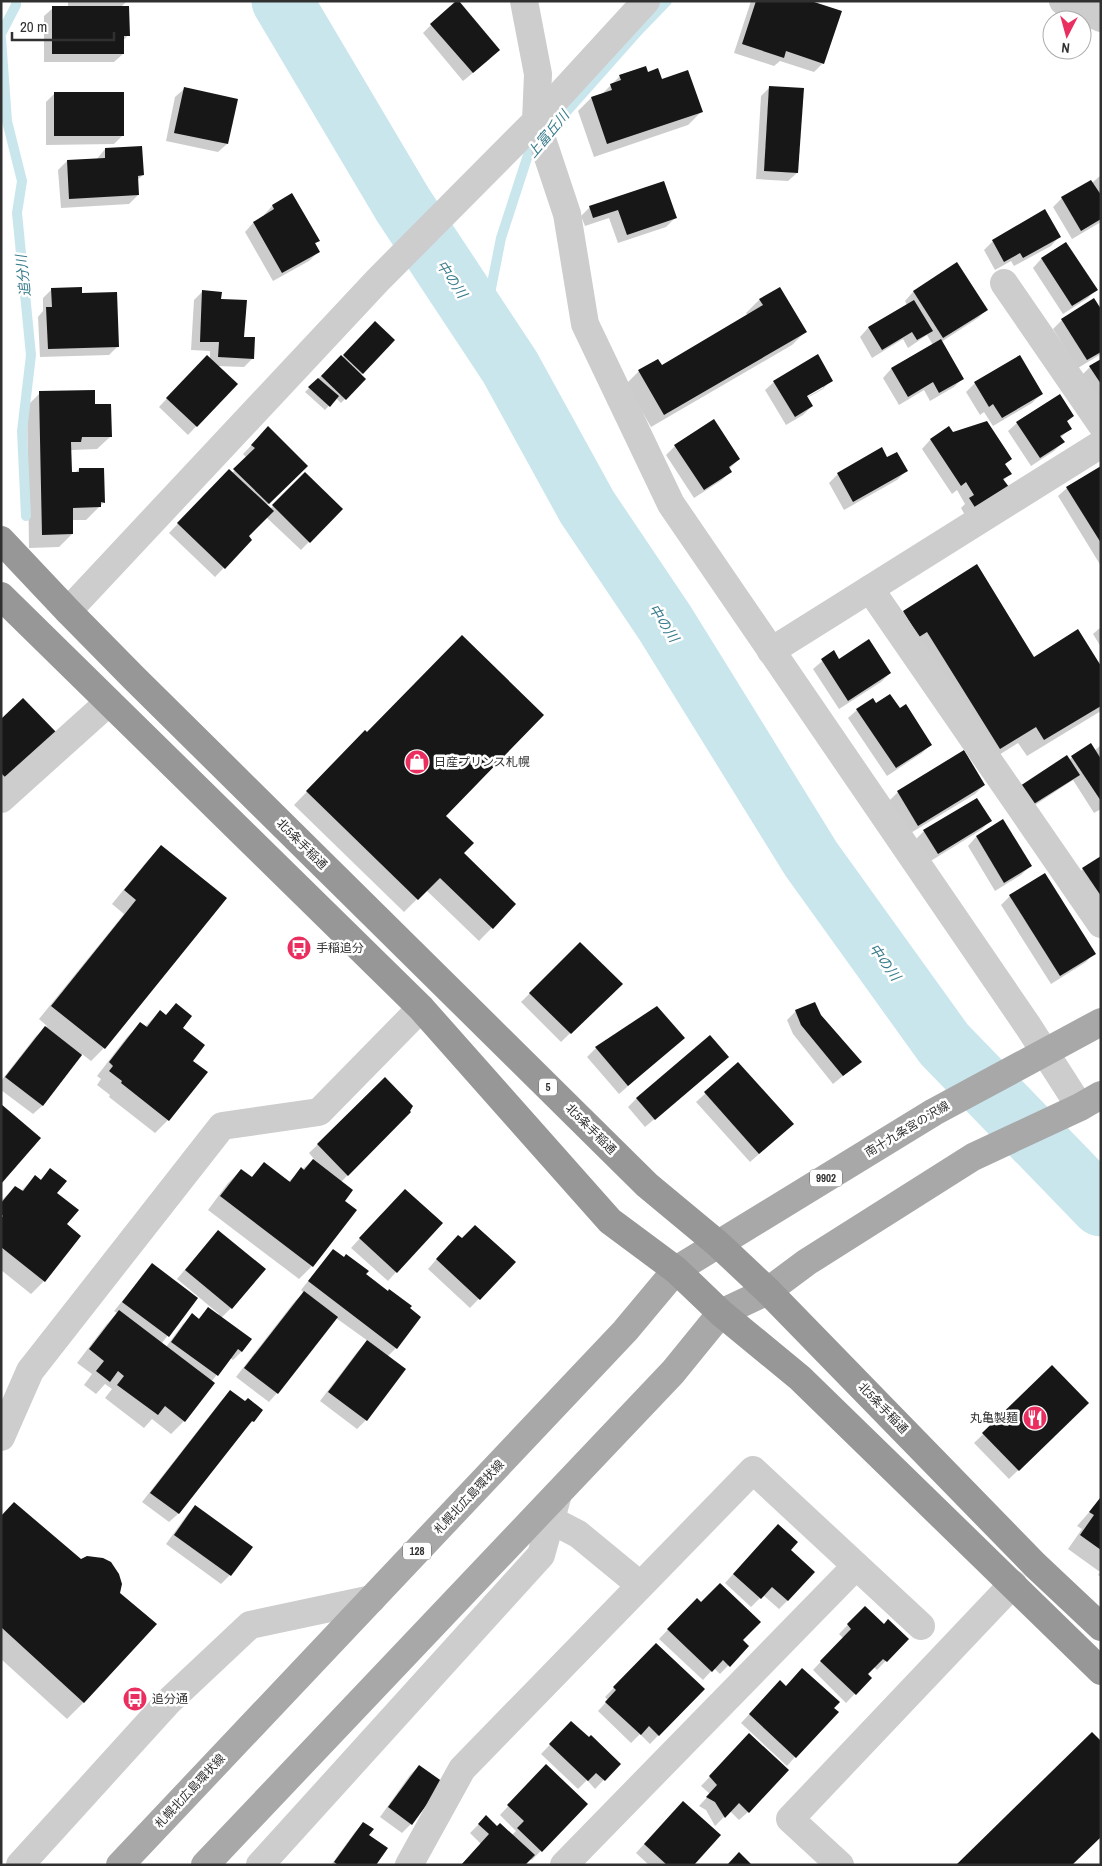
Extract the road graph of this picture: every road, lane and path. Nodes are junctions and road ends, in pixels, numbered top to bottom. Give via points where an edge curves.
1 (524, 1) edge
2 (646, 1) edge
3 (1063, 1) edge
4 (1101, 18) edge
5 (536, 122) junction
6 (1004, 283) dead end
7 (1101, 424) edge
8 (1101, 444) edge
9 (1, 540) edge
10 (870, 589) junction
11 (1, 596) edge
12 (68, 611) junction
13 (771, 651) junction
14 (109, 702) junction
15 (1, 799) edge
16 (1101, 924) edge
17 (421, 1008) junction
18 (1101, 1022) edge
19 (1044, 1053) junction
20 (1086, 1103) edge
21 (718, 1244) junction
22 (676, 1270) junction
23 (768, 1290) junction
24 (721, 1313) junction
25 (1, 1437) edge
26 (558, 1494) junction
27 (551, 1520) junction
28 (856, 1566) junction
29 (1013, 1584) junction
30 (640, 1585) junction
31 (372, 1598) junction
32 (921, 1626) dead end
33 (1101, 1627) edge
34 (1101, 1671) edge
35 (20, 1865) edge
36 (120, 1865) edge
37 (205, 1865) edge
38 (260, 1865) edge
39 (409, 1865) edge
40 (564, 1865) edge
41 (840, 1865) edge

1 - 5 street via 538,74
2 - 5 street
3 - 4 street
5 - 12 street via 378,280
5 - 13 street via 567,214 585,324 671,504
6 - 7 street
8 - 10 street
9 - 12 highway, 北5条手稲通 / 5
10 - 13 street
10 - 16 street
11 - 14 highway
12 - 21 highway, 北5条手稲通 / 5 via 648,1185
13 - 19 street
14 - 15 street
14 - 17 highway
17 - 22 highway via 610,1221
17 - 25 street via 319,1112 222,1126 30,1372
18 - 19 main road, 南十九条宮の沢線 / 9902
19 - 20 street
19 - 21 main road, 南十九条宮の沢線 / 9902 via 934,1112
20 - 23 main road via 973,1157
21 - 22 main road, 札幌北広島環状線 / 128
21 - 23 highway, 北5条手稲通 / 5
22 - 24 highway
22 - 31 main road, 札幌北広島環状線 / 128 via 625,1331
23 - 24 main road
23 - 33 highway, 北5条手稲通 / 5 via 1035,1565
24 - 26 main road via 673,1372
24 - 29 highway via 800,1378
26 - 27 street
26 - 37 main road
27 - 30 street via 578,1534
27 - 38 street via 541,1555
28 - 30 street via 753,1470
28 - 32 street
28 - 40 street
29 - 34 highway
29 - 41 street via 790,1819
30 - 39 street via 462,1769
31 - 35 street via 250,1625 168,1702
31 - 36 main road, 札幌北広島環状線 / 128

